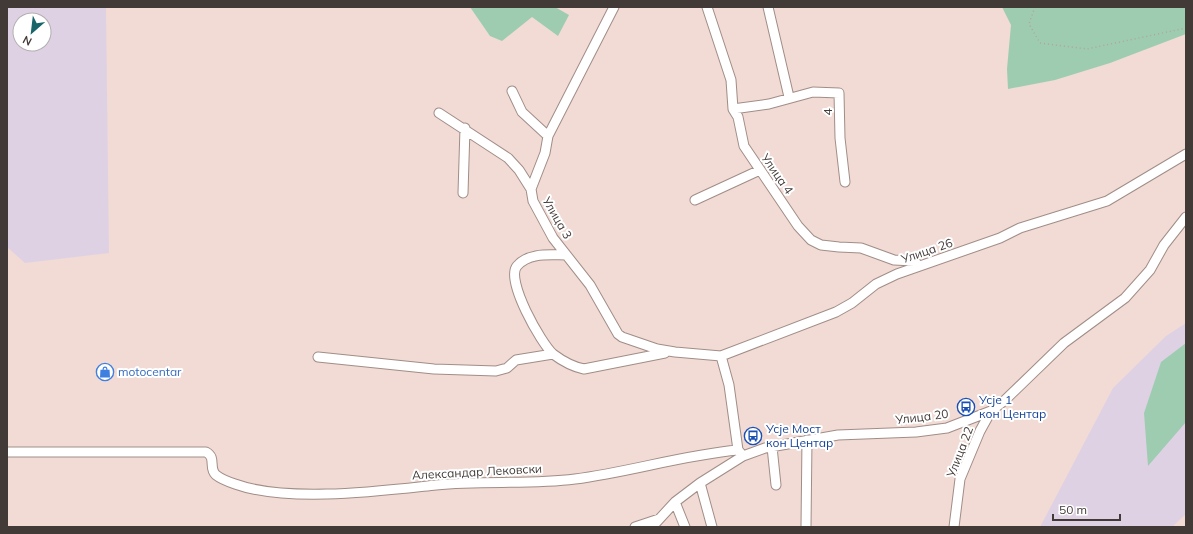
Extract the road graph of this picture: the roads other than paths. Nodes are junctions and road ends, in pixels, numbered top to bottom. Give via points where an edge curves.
1 (614, 7) edge
2 (707, 7) edge
3 (768, 7) edge
4 (512, 91) dead end
5 (789, 97) junction
6 (733, 109) junction
7 (439, 112) dead end
8 (464, 128) junction
9 (548, 136) junction
10 (1186, 154) edge
11 (760, 170) junction
12 (845, 182) dead end
13 (531, 188) junction
14 (463, 193) dead end
15 (695, 200) dead end
16 (1186, 217) edge
17 (566, 256) junction
18 (919, 266) junction
19 (675, 352) junction
20 (553, 354) junction
21 (720, 356) junction
22 (318, 357) dead end
23 (990, 411) junction
24 (807, 440) junction
25 (772, 446) junction
26 (7, 452) edge
27 (741, 453) junction
28 (700, 483) junction
29 (776, 485) dead end
30 (675, 502) junction
31 (659, 519) junction
32 (635, 527) edge
33 (652, 527) edge
34 (685, 527) edge
35 (712, 527) edge
36 (806, 527) edge
37 (954, 527) edge

1 - 9 street, Улица 3
2 - 6 street, Улица 4 via 731,80
3 - 5 street
4 - 9 street via 522,112
5 - 6 street, 4 via 769,104
5 - 12 street, 4 via 813,92 838,93
6 - 11 street, Улица 4 via 738,116 744,146
7 - 8 street
8 - 13 street via 508,158
8 - 14 street
9 - 13 street, Улица 3 via 545,153
10 - 18 street, Улица 26 via 1107,200 1020,228 1000,238
11 - 15 street
11 - 18 street, Улица 4 via 798,226 811,240 821,245 861,248 894,260 914,261
13 - 17 street, Улица 3 via 537,212
16 - 23 street, Улица 20 via 1164,245 1150,270 1125,298 1064,343 1004,401
17 - 19 street, Улица 3 via 590,285 618,334 657,349
17 - 20 street via 538,255 528,258 517,266 515,272 522,301 533,327
18 - 21 street, Улица 26 via 876,284 836,312
19 - 20 street via 584,369
19 - 21 street, Улица 26
20 - 22 street via 516,360 507,368 496,371 434,369
21 - 27 street via 726,372
23 - 24 street, Улица 20 via 947,428 916,432 865,433
23 - 37 street, Улица 22 via 960,480
24 - 25 street, Улица 20
24 - 36 street
25 - 27 street, Улица 20
25 - 29 street
26 - 27 street, Александар Лековски via 206,452 213,459 213,471 223,479 249,489 304,493 572,479 615,473 714,452
27 - 28 street, Улица 20
28 - 30 street, Улица 20
28 - 35 street
30 - 31 street, Улица 20
30 - 34 street
31 - 32 street
31 - 33 street, Улица 20

